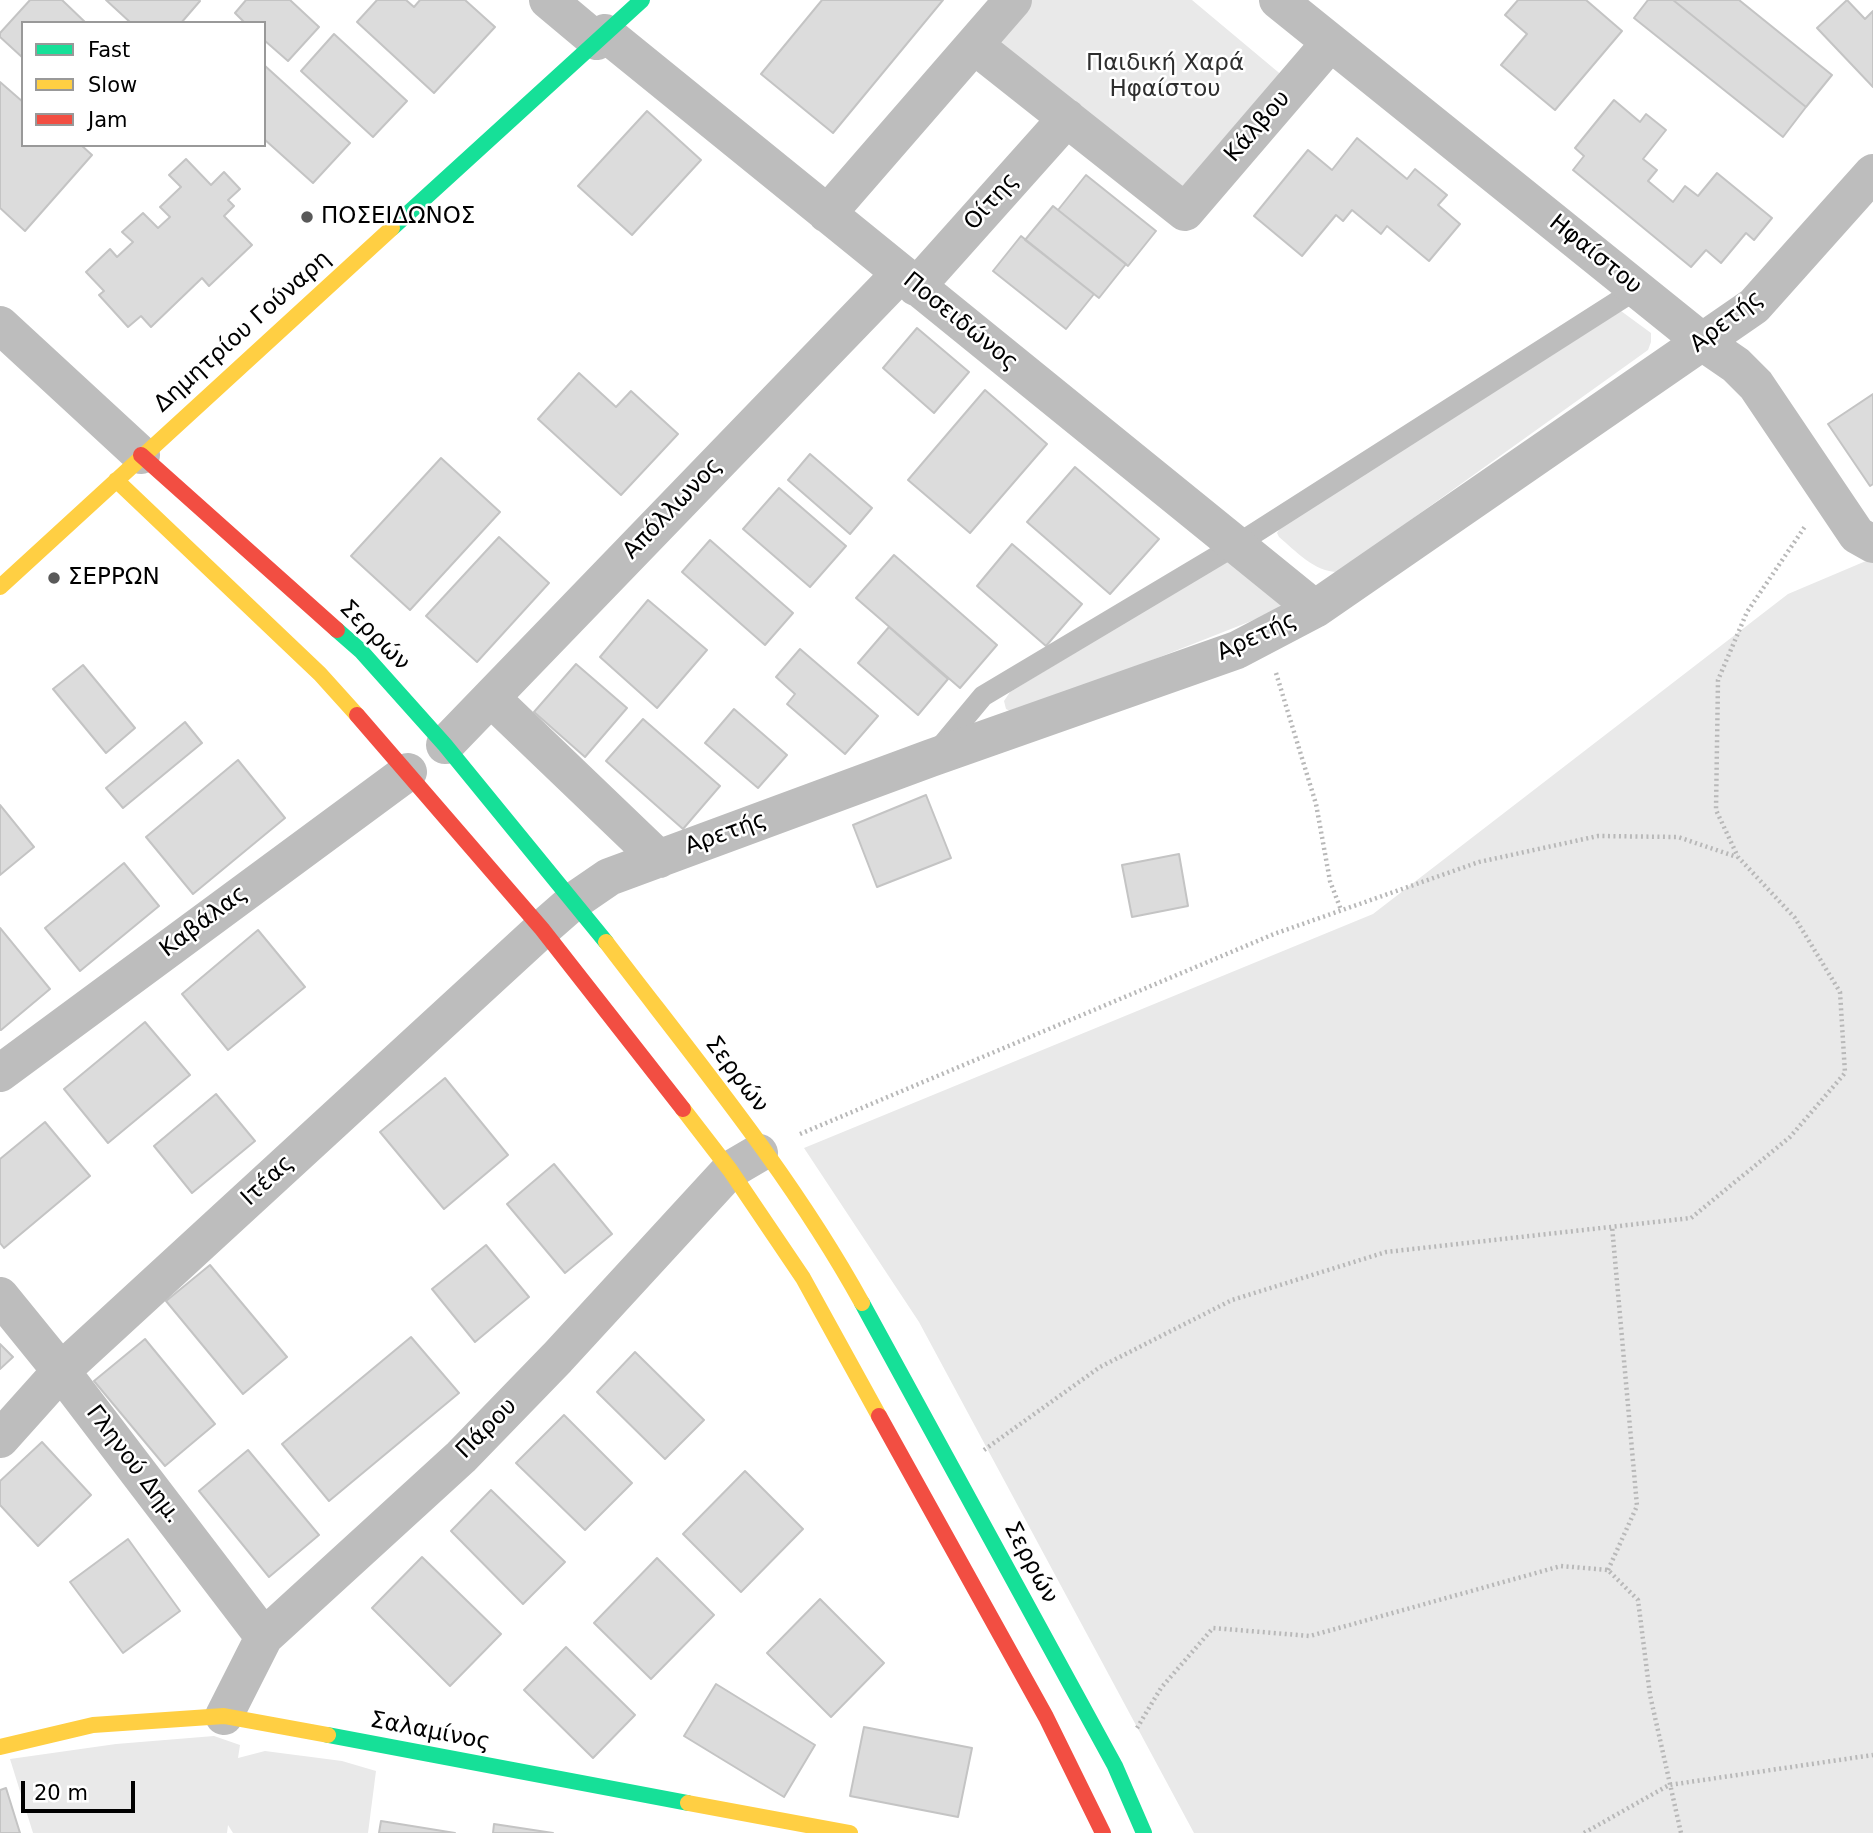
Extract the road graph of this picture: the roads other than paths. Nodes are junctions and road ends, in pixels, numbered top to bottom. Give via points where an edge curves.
1 (548, 0) edge
2 (642, 0) edge
3 (1013, 0) edge
4 (1278, 0) edge
5 (601, 37) junction
6 (1331, 43) junction
7 (974, 45) junction
8 (1067, 118) junction
9 (1873, 173) edge
10 (827, 214) junction
11 (908, 280) junction
12 (1637, 289) junction
13 (0, 325) edge
14 (1704, 343) junction
15 (129, 468) junction
16 (1873, 544) edge
17 (1236, 545) junction
18 (0, 587) edge
19 (1315, 610) junction
20 (491, 698) junction
21 (445, 745) junction
22 (931, 758) junction
23 (408, 772) junction
24 (659, 859) junction
25 (574, 901) junction
26 (542, 929) junction
27 (0, 1073) edge
28 (764, 1150) junction
29 (730, 1170) junction
30 (0, 1296) edge
31 (61, 1371) junction
32 (0, 1438) edge
33 (264, 1637) junction
34 (224, 1716) junction
35 (0, 1747) edge
36 (850, 1833) edge
37 (1103, 1833) edge
38 (1144, 1833) edge

1 - 5 street, Ποσειδώνος
2 - 5 street, Δημητρίου Γούναρη
3 - 7 street
4 - 6 street, Ηφαίστου
5 - 10 street, Ποσειδώνος
5 - 15 street, Δημητρίου Γούναρη
6 - 8 street, Κάλβου via 1185,212
6 - 12 street, Ηφαίστου
7 - 8 street
7 - 10 street
8 - 11 street, Οίτης
9 - 14 street, Αρετής via 1754,306
10 - 11 street, Ποσειδώνος
11 - 17 street, Ποσειδώνος
11 - 20 street, Απόλλωνος
12 - 14 street, Ηφαίστου
12 - 17 lane
13 - 15 street
14 - 16 street, Ηφαίστου via 1756,385 1857,535
14 - 19 street, Αρετής
15 - 18 street, Δημητρίου Γούναρη
15 - 21 street, Σερρών via 361,651
15 - 23 street
17 - 19 street, Ποσειδώνος
17 - 22 lane via 983,696
19 - 22 street, Αρετής via 1237,650
20 - 21 street, Απόλλωνος
20 - 24 street
21 - 25 street, Σερρών
22 - 24 street, Αρετής
23 - 26 street
23 - 27 street, Καβάλας
24 - 25 street, Αρετής via 609,877
25 - 26 street, Αρετής
25 - 28 street, Σερρών
26 - 29 street
26 - 31 street, Ιτέας
28 - 29 street, Πάρου
28 - 38 street, Σερρών via 837,1258 1115,1766
29 - 33 street, Πάρου via 461,1457
29 - 37 street via 803,1278 1046,1717
30 - 31 street, Γληνού Δημ.
31 - 32 street, Ιτέας
31 - 33 street, Γληνού Δημ.
33 - 34 street, Πάρου
34 - 35 street, Σαλαμίνος via 93,1725
34 - 36 street, Σαλαμίνος

